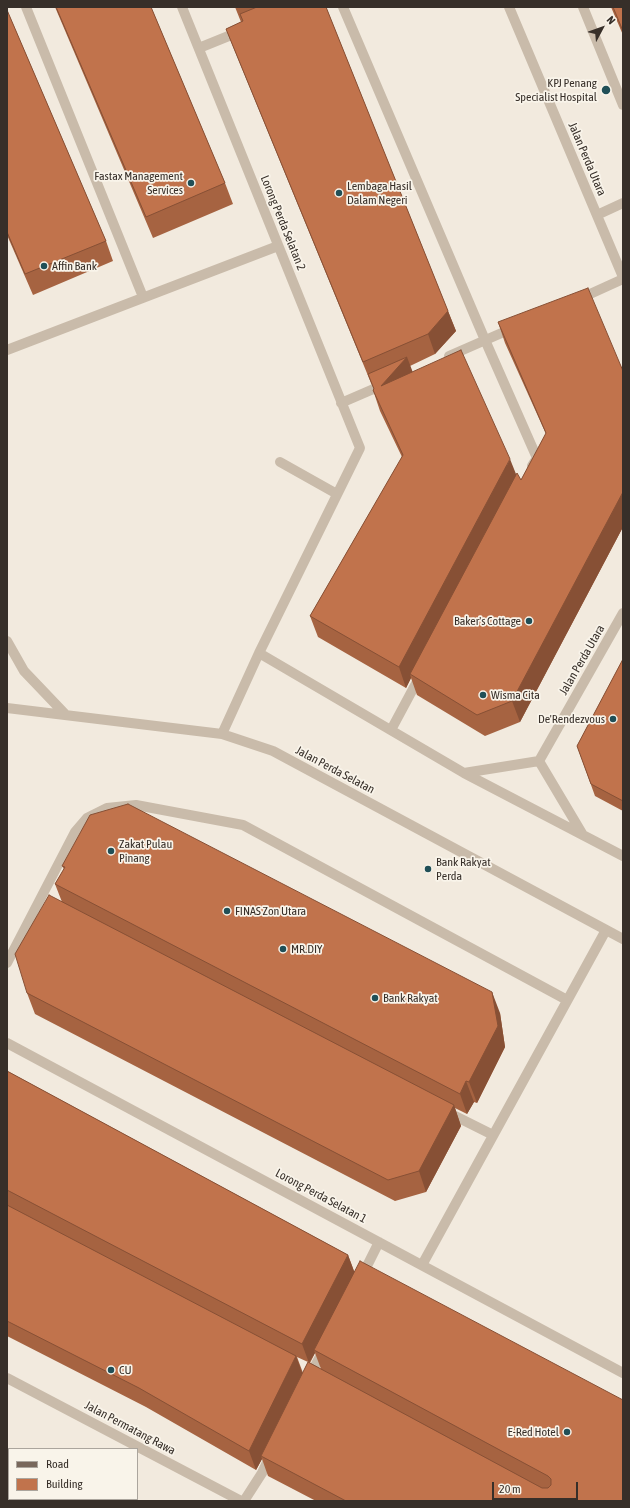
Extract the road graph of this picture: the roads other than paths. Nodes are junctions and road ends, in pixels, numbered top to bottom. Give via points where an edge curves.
1 (26, 7) edge
2 (182, 7) edge
3 (343, 7) edge
4 (509, 7) edge
5 (583, 7) edge
6 (249, 28) edge
7 (199, 48) junction
8 (623, 105) edge
9 (623, 203) edge
10 (597, 215) junction
11 (278, 246) junction
12 (623, 278) edge
13 (143, 297) junction
14 (572, 302) edge
15 (521, 324) edge
16 (485, 340) junction
17 (7, 350) edge
18 (442, 359) edge
19 (392, 381) edge
20 (342, 403) junction
21 (280, 462) dead end
22 (529, 472) edge
23 (337, 494) junction
24 (623, 613) edge
25 (7, 641) edge
26 (259, 653) junction
27 (424, 667) edge
28 (7, 708) edge
29 (65, 714) junction
30 (391, 730) junction
31 (222, 734) junction
32 (539, 761) junction
33 (464, 773) junction
34 (584, 836) junction
35 (623, 856) edge
36 (606, 930) junction
37 (623, 939) edge
38 (7, 963) edge
39 (566, 1000) junction
40 (7, 1043) edge
41 (436, 1106) edge
42 (493, 1135) junction
43 (380, 1242) junction
44 (422, 1265) junction
45 (358, 1283) edge
46 (330, 1338) edge
47 (623, 1373) edge
48 (7, 1378) edge
49 (303, 1389) edge
50 (276, 1445) edge
51 (241, 1501) edge
52 (244, 1501) edge

1 - 13 street
2 - 7 street, Lorong Perda Selatan 2
3 - 16 street
4 - 10 street, Jalan Perda Utara
5 - 8 street
6 - 7 street
7 - 11 street, Lorong Perda Selatan 2
9 - 10 street
10 - 12 street, Jalan Perda Utara
11 - 13 street
11 - 20 street, Lorong Perda Selatan 2
12 - 14 street
13 - 17 street
15 - 16 street
16 - 18 street
16 - 22 street via 537,458
19 - 20 street
20 - 23 street, Lorong Perda Selatan 2 via 360,448
21 - 23 street
23 - 26 street
24 - 32 street, Jalan Perda Utara
25 - 29 street via 24,672
26 - 30 street
26 - 31 street
27 - 30 street
28 - 29 street, Jalan Perda Selatan
29 - 31 street, Jalan Perda Selatan
30 - 33 street
31 - 36 street, Jalan Perda Selatan via 272,751
32 - 33 street
32 - 34 street
33 - 34 street
34 - 35 street
36 - 37 street, Jalan Perda Selatan
36 - 39 street
38 - 39 street via 42,902 75,832 87,818 107,808 136,805 243,825
39 - 42 street
40 - 43 street, Lorong Perda Selatan 1
41 - 42 street
42 - 44 street
43 - 44 street, Lorong Perda Selatan 1
43 - 45 street
44 - 47 street, Lorong Perda Selatan 1
46 - 49 street
48 - 51 street, Jalan Permatang Rawa
50 - 52 street

